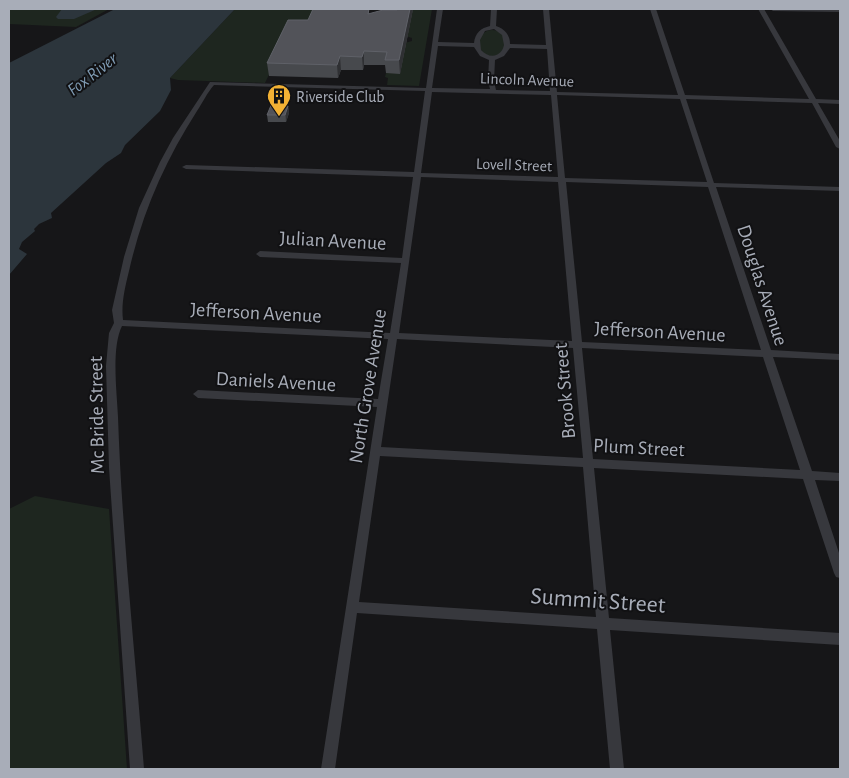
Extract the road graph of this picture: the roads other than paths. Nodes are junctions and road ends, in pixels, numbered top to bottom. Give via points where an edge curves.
1 (440, 9) edge
2 (494, 9) edge
3 (546, 9) edge
4 (653, 9) edge
5 (761, 9) edge
6 (773, 9) edge
7 (840, 10) edge
8 (493, 28) junction
9 (436, 41) junction
10 (478, 42) junction
11 (506, 43) junction
12 (550, 44) junction
13 (492, 58) junction
14 (212, 83) joint
15 (429, 89) junction
16 (493, 91) junction
17 (555, 93) junction
18 (682, 98) junction
19 (815, 102) junction
20 (840, 102) edge
21 (840, 147) edge
22 (186, 166) dead end
23 (417, 174) junction
24 (562, 180) junction
25 (711, 185) junction
26 (840, 190) edge
27 (260, 254) dead end
28 (405, 261) junction
29 (119, 323) junction
30 (394, 336) junction
31 (577, 344) junction
32 (767, 354) junction
33 (840, 357) edge
34 (198, 394) dead end
35 (382, 403) junction
36 (375, 451) junction
37 (588, 462) junction
38 (808, 476) junction
39 (840, 478) edge
40 (840, 573) edge
41 (352, 607) junction
42 (603, 622) junction
43 (840, 639) edge
44 (137, 769) edge
45 (328, 769) edge
46 (617, 769) edge

1 - 9 street, North Grove Avenue
2 - 8 street
3 - 12 street, Brook Street
4 - 18 street, Douglas Avenue
5 - 19 street
6 - 7 street
8 - 10 street via 482,30
8 - 11 street via 504,31
9 - 10 street
9 - 15 street, North Grove Avenue
10 - 13 street via 483,56
11 - 12 street
11 - 13 street via 504,55
12 - 17 street, Brook Street
13 - 16 street
14 - 15 street, Lincoln Avenue
14 - 29 street, Mc Bride Street via 171,145 140,212 119,295
15 - 16 street, Lincoln Avenue
15 - 23 street, North Grove Avenue
16 - 17 street, Lincoln Avenue
17 - 18 street, Lincoln Avenue
17 - 24 street, Brook Street
18 - 19 street, Lincoln Avenue
18 - 25 street, Douglas Avenue
19 - 20 street, Lincoln Avenue
19 - 21 street
22 - 23 street, Lovell Street
23 - 24 street, Lovell Street
23 - 28 street, North Grove Avenue
24 - 25 street, Lovell Street
24 - 31 street, Brook Street
25 - 26 street, Lovell Street
25 - 32 street, Douglas Avenue
27 - 28 street, Julian Avenue
28 - 30 street, North Grove Avenue
29 - 30 street, Jefferson Avenue
29 - 44 street, Mc Bride Street via 114,333 111,366 114,468
30 - 31 street, Jefferson Avenue
30 - 35 street, North Grove Avenue
31 - 32 street, Jefferson Avenue
31 - 37 street, Brook Street
32 - 33 street, Jefferson Avenue
32 - 38 street, Douglas Avenue
34 - 35 street, Daniels Avenue
35 - 36 street, North Grove Avenue
36 - 37 street, Plum Street
36 - 41 street, North Grove Avenue
37 - 38 street, Plum Street
37 - 42 street, Brook Street
38 - 39 street, Plum Street
38 - 40 street, Douglas Avenue
41 - 42 street, Summit Street
41 - 45 street, North Grove Avenue
42 - 43 street, Summit Street
42 - 46 street, Brook Street

